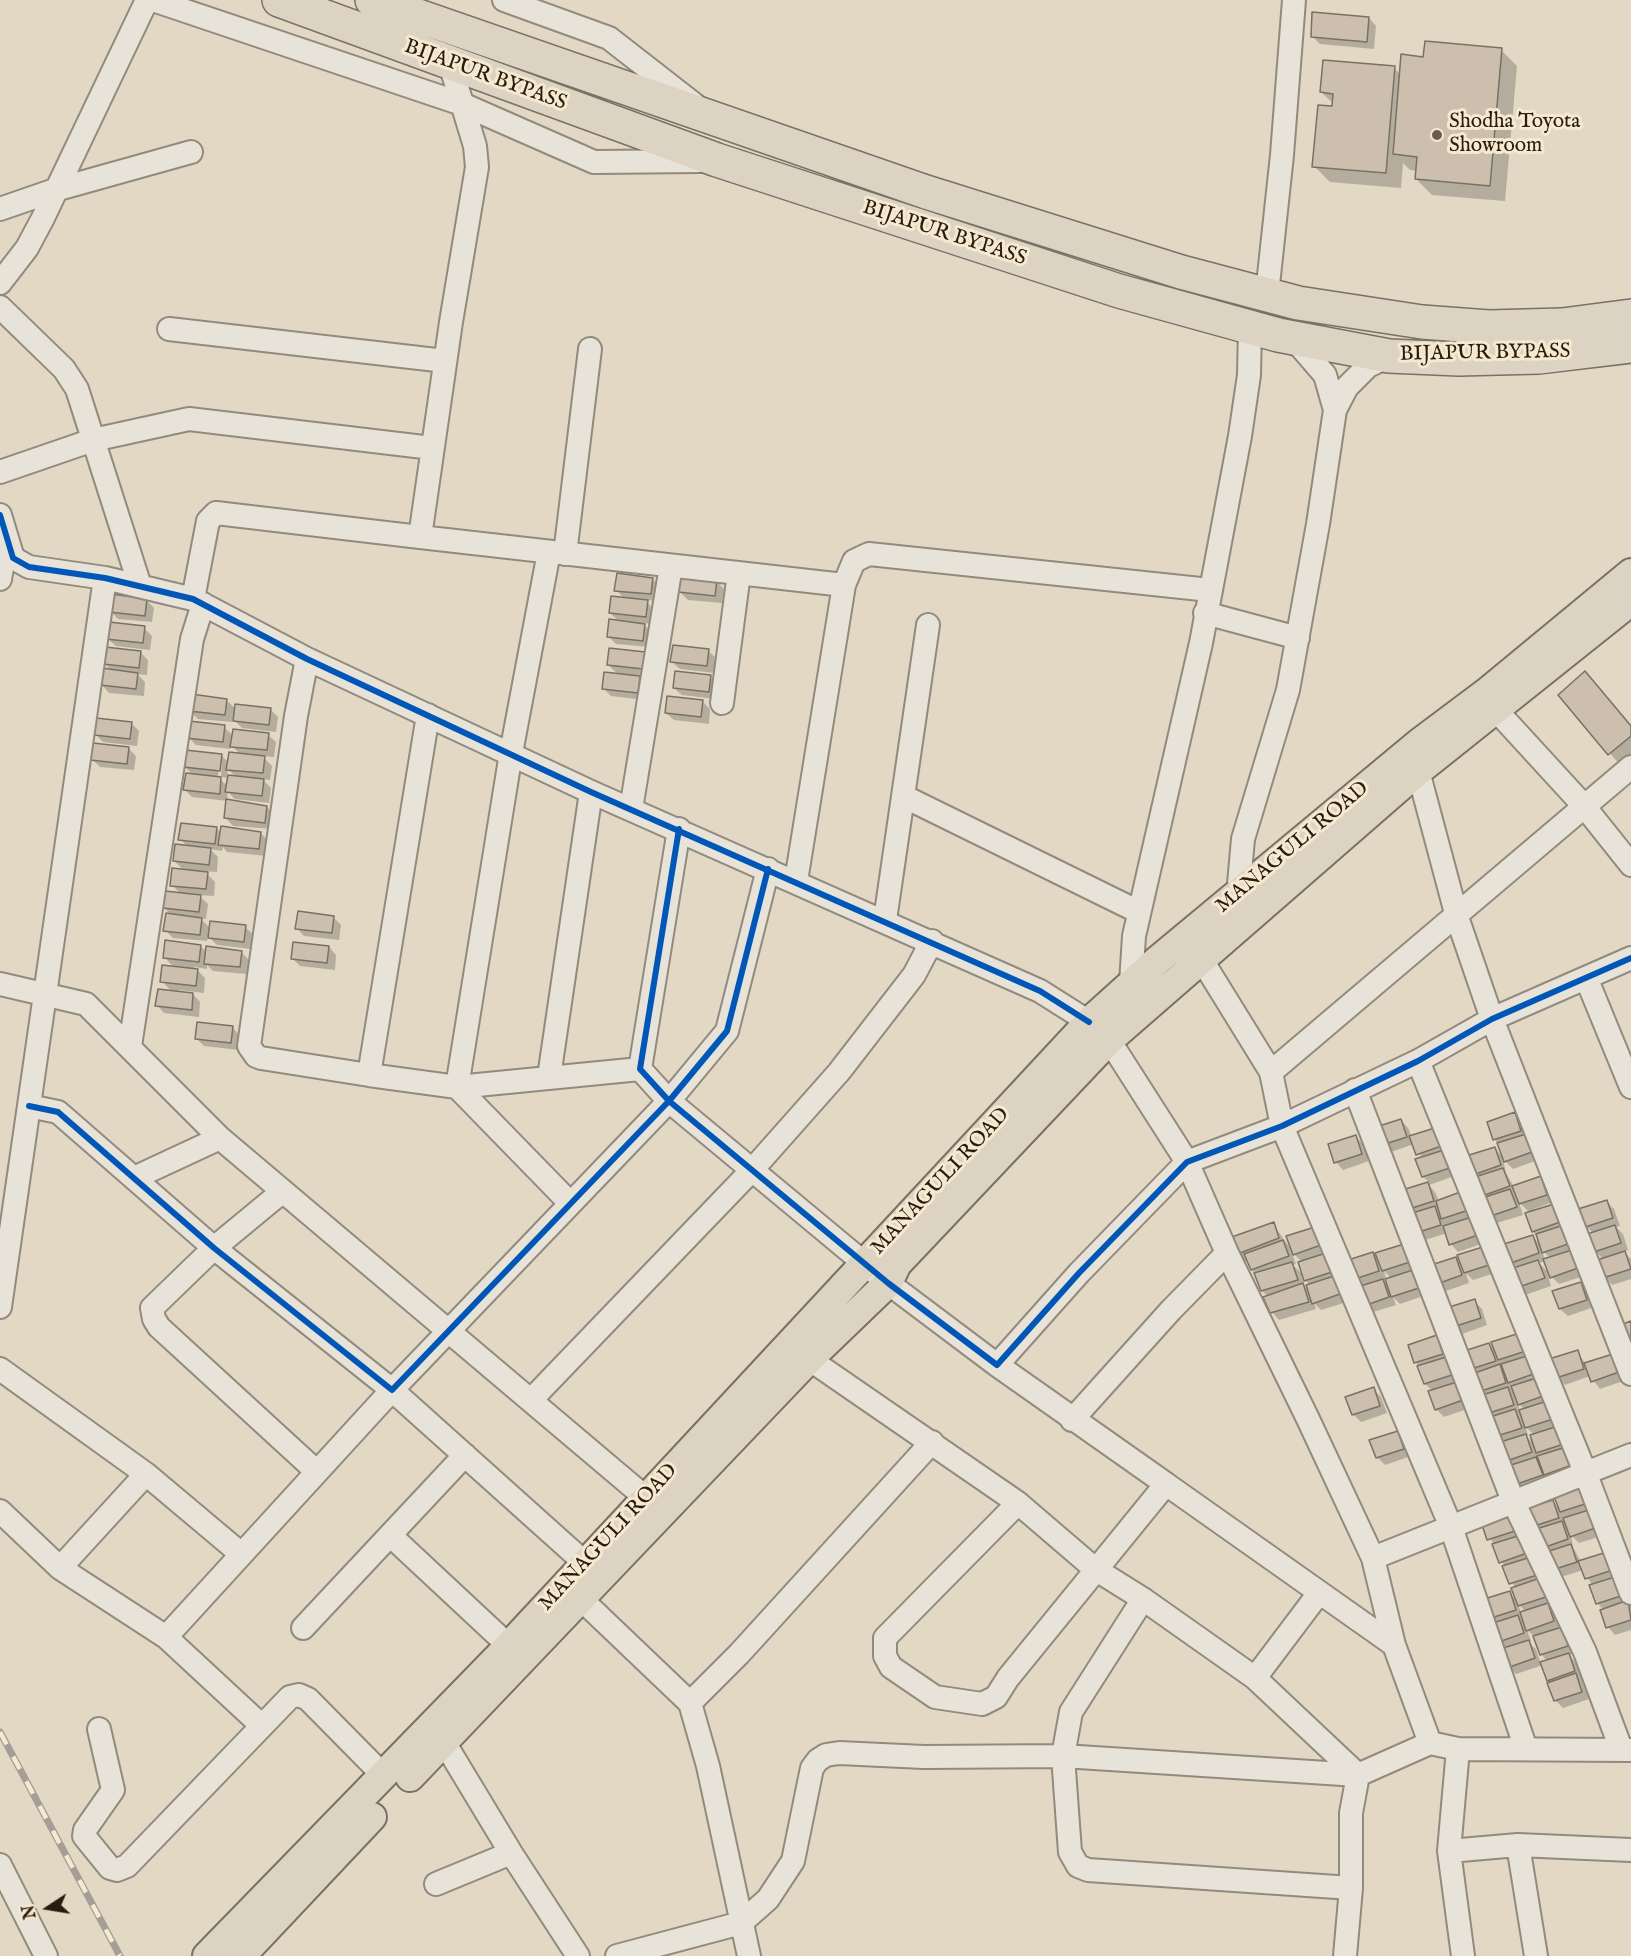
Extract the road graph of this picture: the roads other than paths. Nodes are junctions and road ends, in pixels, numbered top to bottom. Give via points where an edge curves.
1 (147, 0) edge
2 (153, 0) edge
3 (279, 0) edge
4 (372, 0) edge
5 (504, 0) edge
6 (1294, 0) edge
7 (450, 64) junction
8 (462, 104) junction
9 (717, 122) junction
10 (191, 152) dead end
11 (717, 160) junction
12 (55, 189) junction
13 (0, 209) edge
14 (0, 283) edge
15 (1267, 294) junction
16 (0, 307) edge
17 (1631, 316) edge
18 (169, 329) dead end
19 (1264, 331) junction
20 (1631, 346) edge
21 (591, 349) dead end
22 (1389, 356) junction
23 (445, 361) junction
24 (1335, 410) junction
25 (93, 440) junction
26 (432, 448) junction
27 (0, 472) edge
28 (0, 515) edge
29 (420, 537) junction
30 (7, 539) junction
31 (557, 553) junction
32 (671, 566) junction
33 (739, 573) junction
34 (1631, 573) edge
35 (0, 574) edge
36 (105, 578) junction
37 (844, 585) junction
38 (140, 586) junction
39 (1210, 590) junction
40 (198, 601) junction
41 (1631, 602) edge
42 (1205, 613) junction
43 (928, 625) dead end
44 (1298, 638) junction
45 (307, 659) junction
46 (722, 703) dead end
47 (1489, 703) junction
48 (428, 715) junction
49 (511, 753) junction
50 (1631, 767) edge
51 (1418, 771) junction
52 (591, 792) junction
53 (903, 796) junction
54 (1584, 806) junction
55 (631, 809) junction
56 (680, 829) junction
57 (1631, 865) edge
58 (768, 868) junction
59 (796, 881) junction
60 (1238, 895) junction
61 (1139, 912) junction
62 (1456, 917) junction
63 (885, 920) junction
64 (932, 941) junction
65 (1200, 957) junction
66 (1631, 958) edge
67 (1587, 980) junction
68 (1131, 983) junction
69 (0, 984) edge
70 (45, 993) junction
71 (1492, 1019) junction
72 (1099, 1031) junction
73 (130, 1046) junction
74 (1418, 1061) junction
75 (640, 1069) junction
76 (1271, 1072) junction
77 (369, 1075) junction
78 (549, 1077) junction
79 (457, 1087) junction
80 (1631, 1087) edge
81 (1355, 1090) junction
82 (669, 1101) junction
83 (29, 1106) junction
84 (1282, 1126) junction
85 (220, 1138) junction
86 (1187, 1162) junction
87 (753, 1169) junction
88 (134, 1178) junction
89 (283, 1191) junction
90 (570, 1203) junction
91 (214, 1248) junction
92 (1227, 1254) junction
93 (865, 1264) junction
94 (888, 1283) junction
95 (0, 1307) edge
96 (449, 1331) junction
97 (809, 1359) junction
98 (997, 1365) junction
99 (0, 1369) edge
100 (1631, 1374) edge
101 (392, 1390) junction
102 (531, 1400) junction
103 (1072, 1420) junction
104 (932, 1442) junction
105 (465, 1455) junction
106 (1631, 1455) edge
107 (316, 1471) junction
108 (1585, 1472) junction
109 (146, 1474) junction
110 (1166, 1484) junction
111 (646, 1498) junction
112 (1513, 1501) junction
113 (1018, 1503) junction
114 (0, 1511) edge
115 (1451, 1527) junction
116 (390, 1535) junction
117 (240, 1553) junction
118 (1372, 1558) junction
119 (586, 1564) junction
120 (60, 1568) junction
121 (1095, 1569) junction
122 (1319, 1593) junction
123 (1631, 1593) edge
124 (581, 1599) junction
125 (1143, 1599) junction
126 (303, 1628) dead end
127 (165, 1637) junction
128 (1394, 1645) junction
129 (509, 1646) junction
130 (1255, 1678) junction
131 (690, 1703) junction
132 (262, 1726) junction
133 (99, 1729) dead end
134 (444, 1742) junction
135 (1430, 1743) junction
136 (1458, 1749) junction
137 (1526, 1749) junction
138 (1626, 1749) edge
139 (1063, 1756) junction
140 (1358, 1775) junction
141 (385, 1777) junction
142 (1518, 1845) junction
143 (1449, 1851) junction
144 (1631, 1852) edge
145 (511, 1853) junction
146 (0, 1865) edge
147 (436, 1884) dead end
148 (1351, 1888) junction
149 (741, 1923) junction
150 (46, 1956) edge
151 (207, 1956) edge
152 (241, 1956) edge
153 (578, 1956) edge
154 (617, 1956) edge
155 (749, 1956) edge
156 (1345, 1956) edge
157 (1463, 1956) edge
158 (1536, 1956) edge

1 - 12 street
2 - 8 street
3 - 7 highway, BIJAPUR BYPASS
4 - 9 highway, BIJAPUR BYPASS
5 - 9 street via 609,38
6 - 15 street
7 - 8 street
7 - 11 highway, BIJAPUR BYPASS
8 - 11 street via 594,162
8 - 23 street via 477,167
9 - 15 highway, BIJAPUR BYPASS via 1039,228
10 - 12 street
11 - 19 highway, BIJAPUR BYPASS via 1119,291
12 - 13 street
12 - 14 street via 27,248
15 - 17 highway, BIJAPUR BYPASS via 1395,319 1489,327 1562,325
16 - 25 street via 70,376
18 - 23 street
19 - 22 highway, BIJAPUR BYPASS
19 - 24 street via 1300,346 1324,375
19 - 39 street via 1249,375
20 - 22 highway, BIJAPUR BYPASS via 1539,357
21 - 31 street
22 - 24 street via 1368,366 1347,387
23 - 26 street
24 - 44 street
25 - 26 street via 189,419
25 - 27 street
25 - 38 street
26 - 29 street
28 - 30 street
29 - 31 street
29 - 40 street via 216,513 208,520
30 - 35 street
30 - 36 street via 13,558 29,567
31 - 32 street
31 - 49 street
32 - 33 street
32 - 55 street
33 - 37 street
33 - 46 street
34 - 47 main road, MANAGULI ROAD
36 - 38 street
36 - 70 street
37 - 39 street via 854,561 869,554
37 - 59 street
38 - 40 street
39 - 42 street
40 - 45 street
40 - 73 street
41 - 47 main road, MANAGULI ROAD
42 - 44 street
42 - 61 street
43 - 53 street
44 - 60 street via 1288,690 1243,839
45 - 48 street
45 - 77 street via 249,1046 261,1058
47 - 51 main road, MANAGULI ROAD
47 - 54 street
47 - 60 main road, MANAGULI ROAD via 1419,743
48 - 49 street
48 - 77 street
49 - 52 street
49 - 79 street
50 - 54 street
51 - 62 street
51 - 65 main road, MANAGULI ROAD
52 - 55 street
52 - 78 street
53 - 61 street
53 - 63 street
54 - 57 street
54 - 62 street
55 - 56 street
56 - 58 street
56 - 75 street
58 - 59 street
58 - 82 street via 728,1031
59 - 63 street
60 - 68 main road, MANAGULI ROAD
61 - 68 street
62 - 71 street
62 - 76 street
63 - 64 street
64 - 72 street via 1040,991
64 - 87 street via 914,975 839,1072
65 - 72 main road, MANAGULI ROAD
65 - 76 street
66 - 67 street
67 - 71 street
67 - 80 street
68 - 72 main road, MANAGULI ROAD
69 - 70 street
70 - 73 street via 86,1004
70 - 83 street
71 - 74 street
71 - 100 street
72 - 86 street
72 - 93 main road, MANAGULI ROAD
72 - 94 main road, MANAGULI ROAD via 897,1264
73 - 85 street
74 - 81 street
74 - 108 street
75 - 78 street
75 - 82 street
76 - 84 street
77 - 79 street
78 - 79 street
79 - 90 street
81 - 84 street
81 - 112 street
82 - 87 street
82 - 90 street
83 - 88 street via 58,1112
83 - 95 street
84 - 86 street
84 - 115 street
85 - 88 street
85 - 89 street
86 - 92 street
86 - 98 street
87 - 93 street
87 - 102 street
88 - 91 street
89 - 91 street
89 - 96 street
90 - 96 street
91 - 101 street
91 - 107 street via 152,1308 154,1319
92 - 103 street
92 - 118 street
93 - 94 street
93 - 111 main road, MANAGULI ROAD
94 - 97 main road, MANAGULI ROAD
94 - 98 street
96 - 101 street
96 - 102 street
97 - 104 street
97 - 124 main road, MANAGULI ROAD
98 - 103 street
99 - 109 street
101 - 105 street
101 - 107 street
102 - 111 street
103 - 110 street
104 - 113 street
104 - 131 street
105 - 116 street
105 - 119 street
106 - 108 street
107 - 117 street
108 - 112 street
108 - 123 street
109 - 117 street
109 - 120 street
110 - 121 street
110 - 122 street
111 - 119 main road, MANAGULI ROAD
112 - 115 street
112 - 138 street
113 - 121 street
113 - 121 street via 885,1638 885,1656 891,1667 935,1697 991,1702
114 - 120 street
115 - 118 street
115 - 137 street
116 - 126 street
116 - 129 street
117 - 127 street
118 - 128 street
119 - 129 main road, MANAGULI ROAD
120 - 127 street
121 - 125 street
122 - 128 street
122 - 130 street
124 - 131 street
124 - 134 main road, MANAGULI ROAD
125 - 130 street
125 - 139 street via 1071,1712
127 - 132 street
128 - 135 street
129 - 141 main road, MANAGULI ROAD
130 - 140 street
131 - 149 street via 708,1766
132 - 133 street via 127,1866 117,1870 110,1868 84,1836 113,1790
132 - 141 street via 290,1697 299,1695 308,1699
134 - 145 street
134 - 152 main road, MANAGULI ROAD
135 - 136 street
135 - 140 street
136 - 137 street
136 - 143 street
137 - 138 street
139 - 140 street
139 - 148 street via 1070,1852 1078,1866 1088,1870
139 - 149 street via 826,1755 812,1768 793,1861 768,1899
140 - 148 street via 1351,1813
141 - 151 main road, MANAGULI ROAD
142 - 143 street
142 - 144 street
142 - 158 street
143 - 157 street
145 - 147 street
145 - 153 street
146 - 150 street
148 - 156 street
149 - 154 street
149 - 155 street

